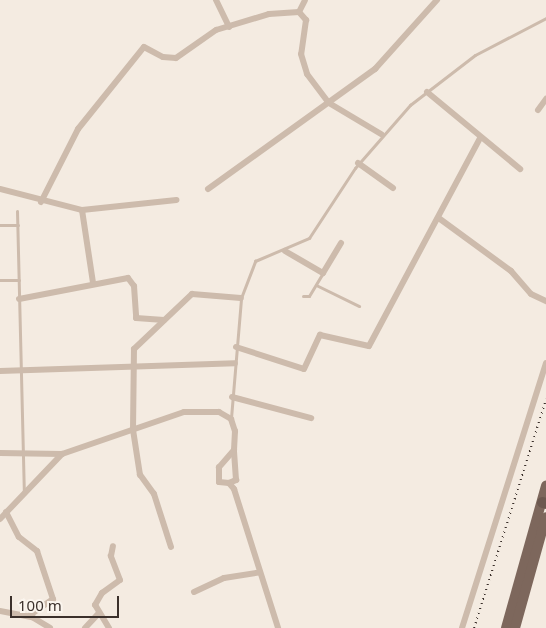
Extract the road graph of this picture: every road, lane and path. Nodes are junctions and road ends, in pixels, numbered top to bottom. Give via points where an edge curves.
1 (216, 0) edge
2 (305, 0) edge
3 (437, 0) edge
4 (299, 12) junction
5 (546, 18) edge
6 (229, 27) junction
7 (427, 92) junction
8 (546, 99) edge
9 (329, 103) junction
10 (538, 110) dead end
11 (381, 134) junction
12 (480, 138) junction
13 (358, 163) junction
14 (520, 169) dead end
15 (393, 188) dead end
16 (0, 189) edge
17 (208, 189) dead end
18 (176, 200) dead end
19 (42, 202) junction
20 (82, 210) junction
21 (17, 212) dead end
22 (440, 219) junction
23 (0, 225) edge
24 (18, 225) junction
25 (342, 243) dead end
26 (285, 251) junction
27 (324, 273) junction
28 (0, 280) edge
29 (19, 280) junction
30 (93, 283) junction
31 (316, 285) junction
32 (303, 296) dead end
33 (242, 298) junction
34 (19, 299) junction
35 (546, 301) edge
36 (359, 306) dead end
37 (164, 320) junction
38 (236, 347) junction
39 (235, 363) junction
40 (546, 363) edge
41 (132, 365) junction
42 (0, 371) edge
43 (21, 371) junction
44 (232, 397) junction
45 (311, 418) dead end
46 (230, 419) junction
47 (133, 430) junction
48 (234, 450) junction
49 (0, 453) edge
50 (20, 453) junction
51 (62, 454) junction
52 (229, 482) junction
53 (546, 486) edge
54 (24, 492) junction
55 (544, 502) edge
56 (6, 512) junction
57 (546, 517) edge
58 (0, 519) edge
59 (113, 546) dead end
60 (171, 547) dead end
61 (260, 572) junction
62 (194, 592) dead end
63 (0, 611) edge
64 (98, 614) junction
65 (28, 616) junction
66 (50, 628) edge
67 (85, 628) edge
68 (109, 628) edge
69 (278, 628) edge
70 (462, 628) edge
71 (506, 628) edge
72 (515, 628) edge

1 - 6 street
2 - 4 street
3 - 9 street via 375,69
4 - 6 street via 269,14
4 - 9 street via 306,20 303,64
5 - 7 lane via 475,55
6 - 19 street via 216,30 176,58 163,57 144,46 134,55 121,79 78,129
7 - 11 lane
7 - 12 street
8 - 10 street
9 - 11 street
9 - 17 street
11 - 13 lane
12 - 14 street
12 - 22 street
13 - 15 street
13 - 26 lane via 309,238
16 - 19 street
18 - 20 street
19 - 20 street
20 - 30 street
21 - 24 lane
22 - 35 street via 511,271 531,294
22 - 38 street via 369,346 320,335 304,368
23 - 24 lane
24 - 29 lane
25 - 27 street
26 - 27 street
26 - 33 lane via 255,261
27 - 31 lane
28 - 29 lane
29 - 34 lane
30 - 34 street
30 - 37 street via 128,278 134,286 136,318
31 - 32 lane via 309,296
31 - 36 lane
33 - 37 street via 192,294
33 - 38 lane
34 - 43 lane
37 - 41 street via 134,348
38 - 39 lane
39 - 41 street
39 - 44 lane
40 - 70 street
41 - 43 street
41 - 47 street
42 - 43 street
43 - 50 lane
44 - 45 street
44 - 46 lane
46 - 47 street via 219,412 184,412
46 - 48 street
47 - 51 street
47 - 60 street via 140,475 154,494
48 - 52 street via 236,480
48 - 52 street via 219,467 219,482
49 - 50 street
50 - 51 street
50 - 54 lane
51 - 54 street
52 - 61 street
53 - 55 main road
54 - 56 street
55 - 71 main road
56 - 58 street
56 - 65 street via 19,537 37,550 53,599
57 - 72 main road
59 - 64 street via 111,556 121,578 96,600
61 - 62 street via 224,578
61 - 69 street
63 - 65 street
64 - 67 street
64 - 68 street
65 - 66 street

